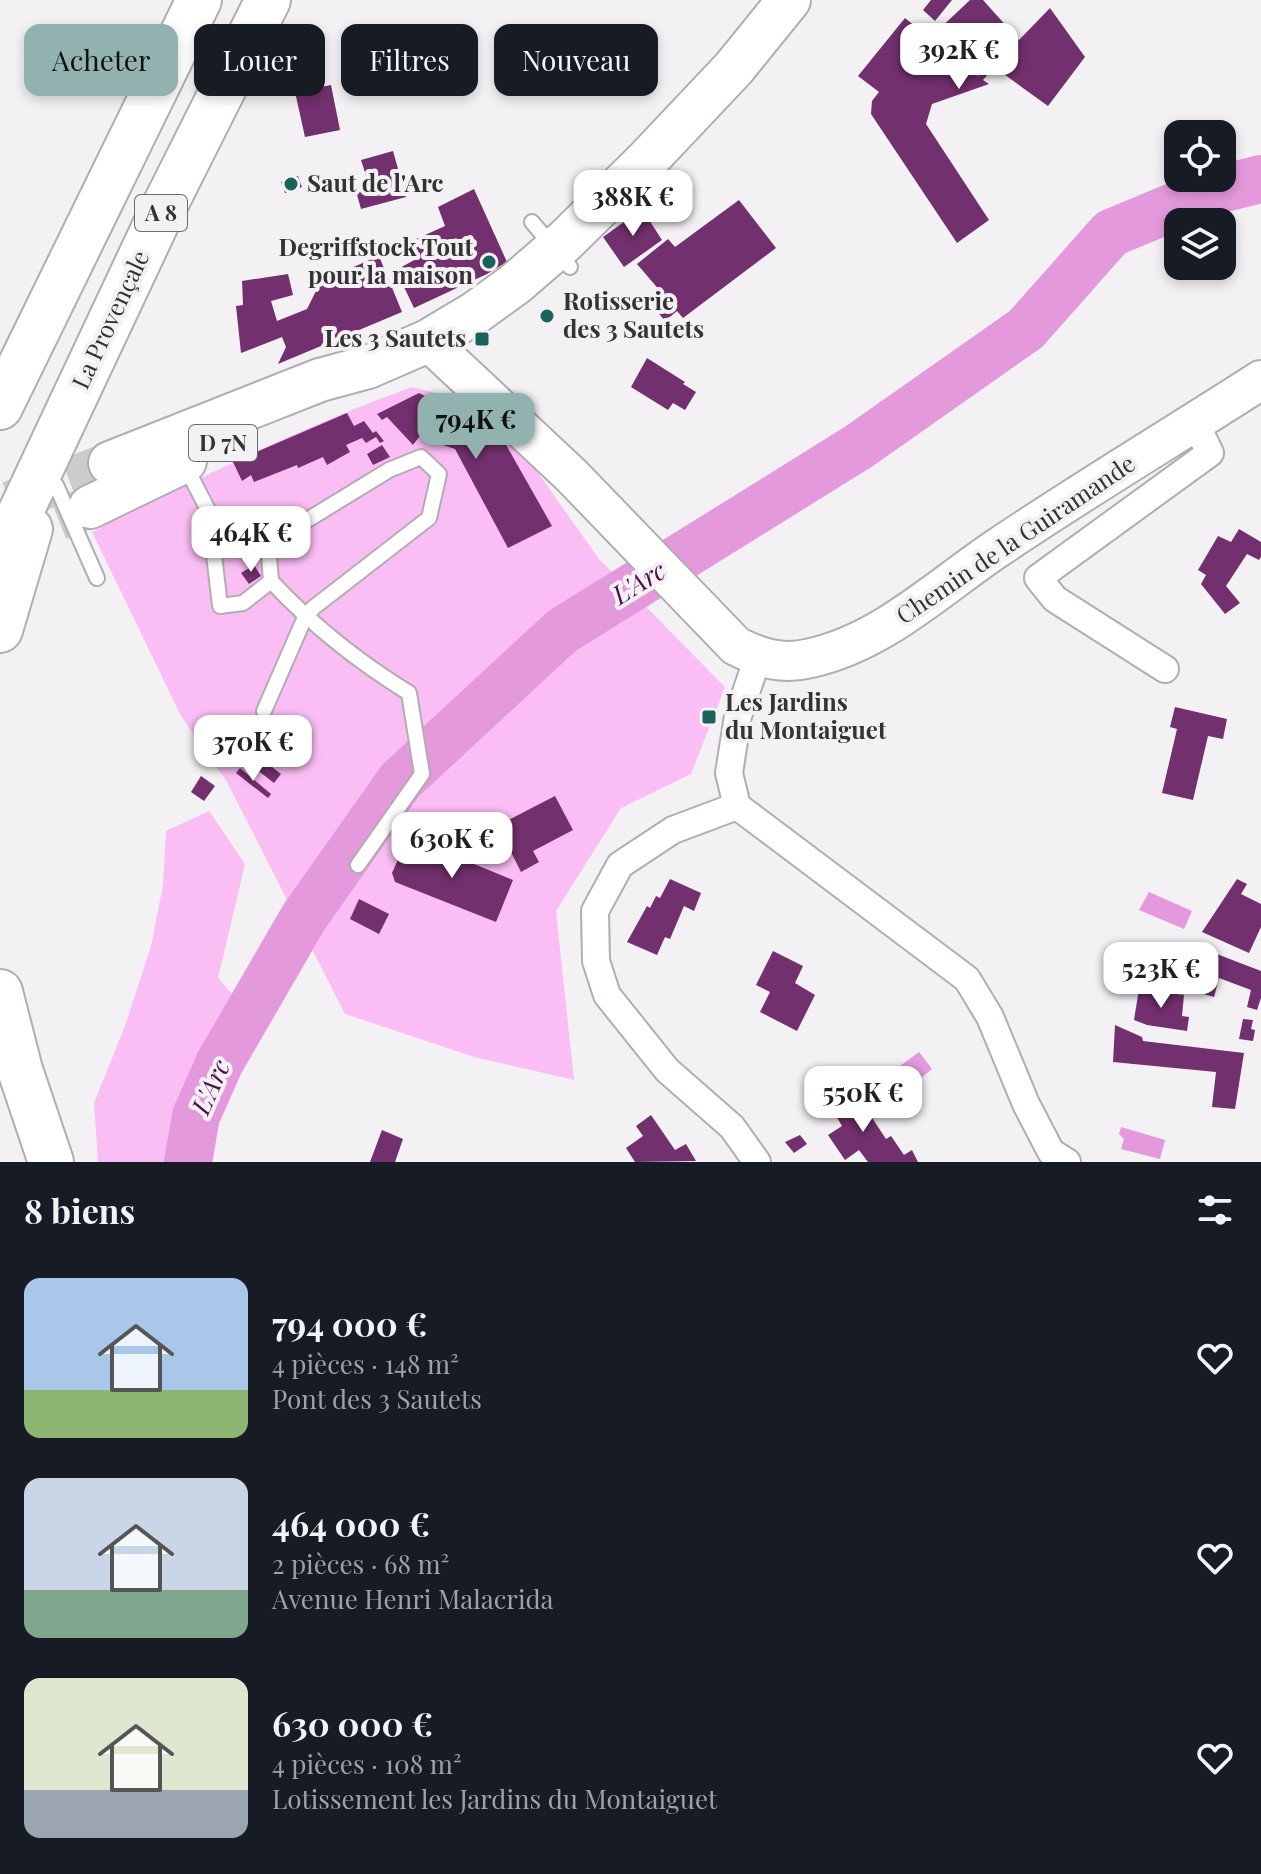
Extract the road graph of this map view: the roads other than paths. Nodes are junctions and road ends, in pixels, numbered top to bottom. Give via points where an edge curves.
1 (199, 0) edge
2 (268, 0) edge
3 (789, 0) edge
4 (428, 341) junction
5 (1261, 380) edge
6 (0, 407) edge
7 (1195, 422) junction
8 (61, 428) junction
9 (178, 451) junction
10 (110, 463) tunnel mouth
11 (73, 496) joint
12 (214, 542) junction
13 (268, 544) junction
14 (0, 556) edge
15 (97, 578) dead end
16 (271, 581) junction
17 (305, 617) junction
18 (0, 630) edge
19 (758, 657) junction
20 (1165, 669) dead end
21 (264, 711) dead end
22 (737, 806) junction
23 (358, 865) dead end
24 (0, 992) edge
25 (51, 1162) edge
26 (757, 1162) edge
27 (1067, 1162) edge

1 - 6 highway, A 8
2 - 8 highway, La Provençale / A 8
3 - 4 main road, D 7N via 669,137 515,284
4 - 9 main road, D 7N via 320,380
4 - 19 street via 572,476 718,630
5 - 7 street, Chemin de la Guiramande
7 - 19 street, Chemin de la Guiramande via 850,646 786,663
7 - 20 street via 1210,453 1038,578 1055,599
8 - 14 highway, La Provençale / A 8
8 - 18 highway
9 - 10 main road, D 7N
9 - 11 main road, D 7N
9 - 12 lane via 209,512
11 - 15 lane
12 - 13 lane via 235,537
12 - 16 lane via 220,606 243,603
13 - 16 lane
13 - 17 lane via 389,470 421,457 439,474 429,518
16 - 17 lane
17 - 21 lane
17 - 23 lane via 409,693 422,774
19 - 22 street via 738,716 729,773
22 - 26 street via 673,830 620,865 595,911 596,961 607,995 667,1070 732,1127
22 - 27 street via 967,979 990,1017 1051,1152
24 - 25 highway

